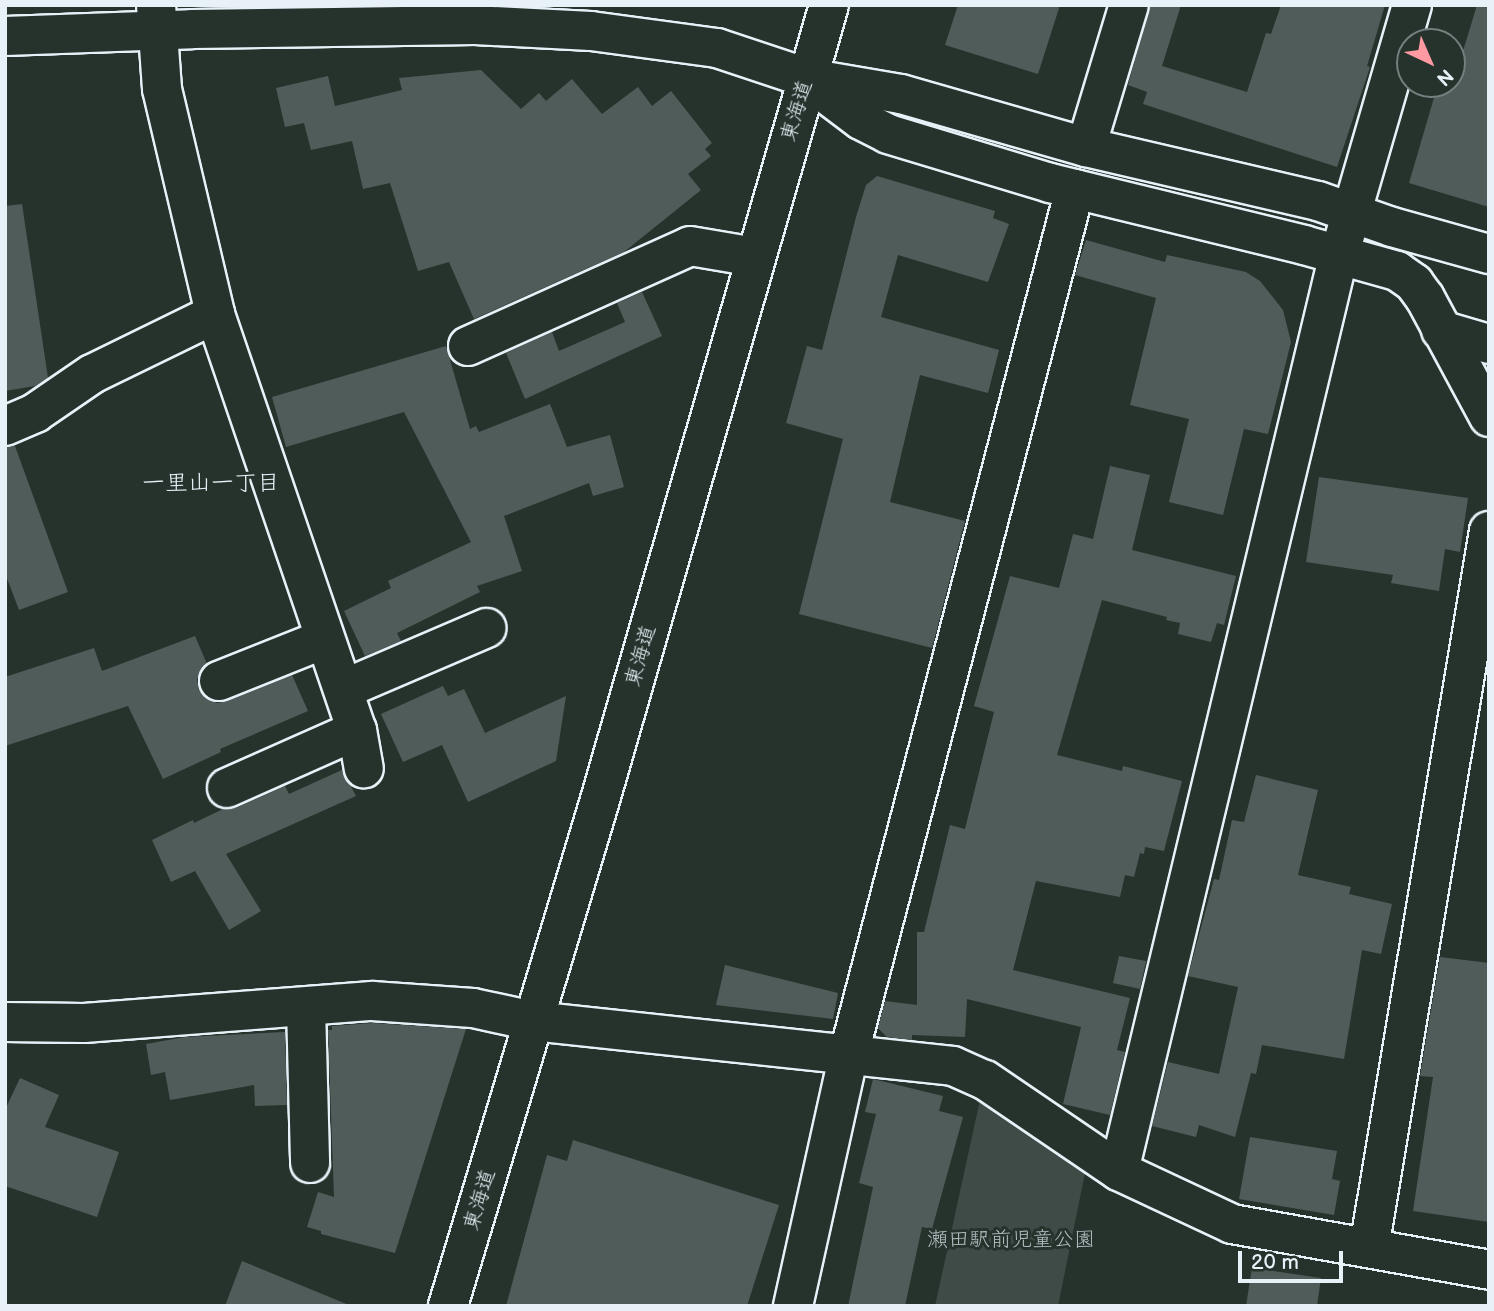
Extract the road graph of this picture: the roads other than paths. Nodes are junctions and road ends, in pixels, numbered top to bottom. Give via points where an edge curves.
1 (829, 5) edge
2 (1129, 5) edge
3 (1412, 5) edge
4 (157, 18) edge
5 (5, 36) edge
6 (807, 78) junction
7 (1086, 147) junction
8 (1074, 189) junction
9 (1352, 213) junction
10 (1339, 254) junction
11 (1489, 254) edge
12 (755, 257) junction
13 (215, 314) junction
14 (1441, 330) junction
15 (1489, 344) edge
16 (468, 346) dead end
17 (1489, 417) edge
18 (5, 426) edge
19 (1489, 531) edge
20 (486, 628) dead end
21 (324, 639) junction
22 (219, 681) dead end
23 (344, 689) junction
24 (357, 730) junction
25 (364, 768) dead end
26 (228, 788) dead end
27 (306, 1007) junction
28 (533, 1021) junction
29 (5, 1022) edge
30 (849, 1053) junction
31 (310, 1163) dead end
32 (1119, 1171) junction
33 (1369, 1248) junction
34 (1489, 1270) edge
35 (448, 1306) edge
36 (793, 1306) edge

1 - 6 main road, 東海道
2 - 7 main road
3 - 9 main road
4 - 5 main road
4 - 6 main road via 546,27 716,48
4 - 13 main road via 162,89
6 - 7 main road via 901,94
6 - 8 main road via 861,120 888,134
6 - 12 main road, 東海道
7 - 9 main road via 1243,182
8 - 10 main road
8 - 30 main road
9 - 10 main road
9 - 11 main road
10 - 14 main road via 1397,271 1414,283
10 - 32 main road
12 - 16 main road via 690,246
12 - 28 main road, 東海道
13 - 18 main road via 92,374 35,414
13 - 21 main road
14 - 15 main road
14 - 17 main road
19 - 33 main road
20 - 23 main road
21 - 22 main road
21 - 23 main road
23 - 24 main road
24 - 25 main road
24 - 26 main road
27 - 28 main road via 385,1002 473,1008
27 - 29 main road via 84,1023
27 - 31 main road
28 - 30 main road
28 - 35 main road, 東海道
30 - 32 main road via 953,1066 985,1080
30 - 36 main road
32 - 33 main road via 1233,1224
33 - 34 main road

